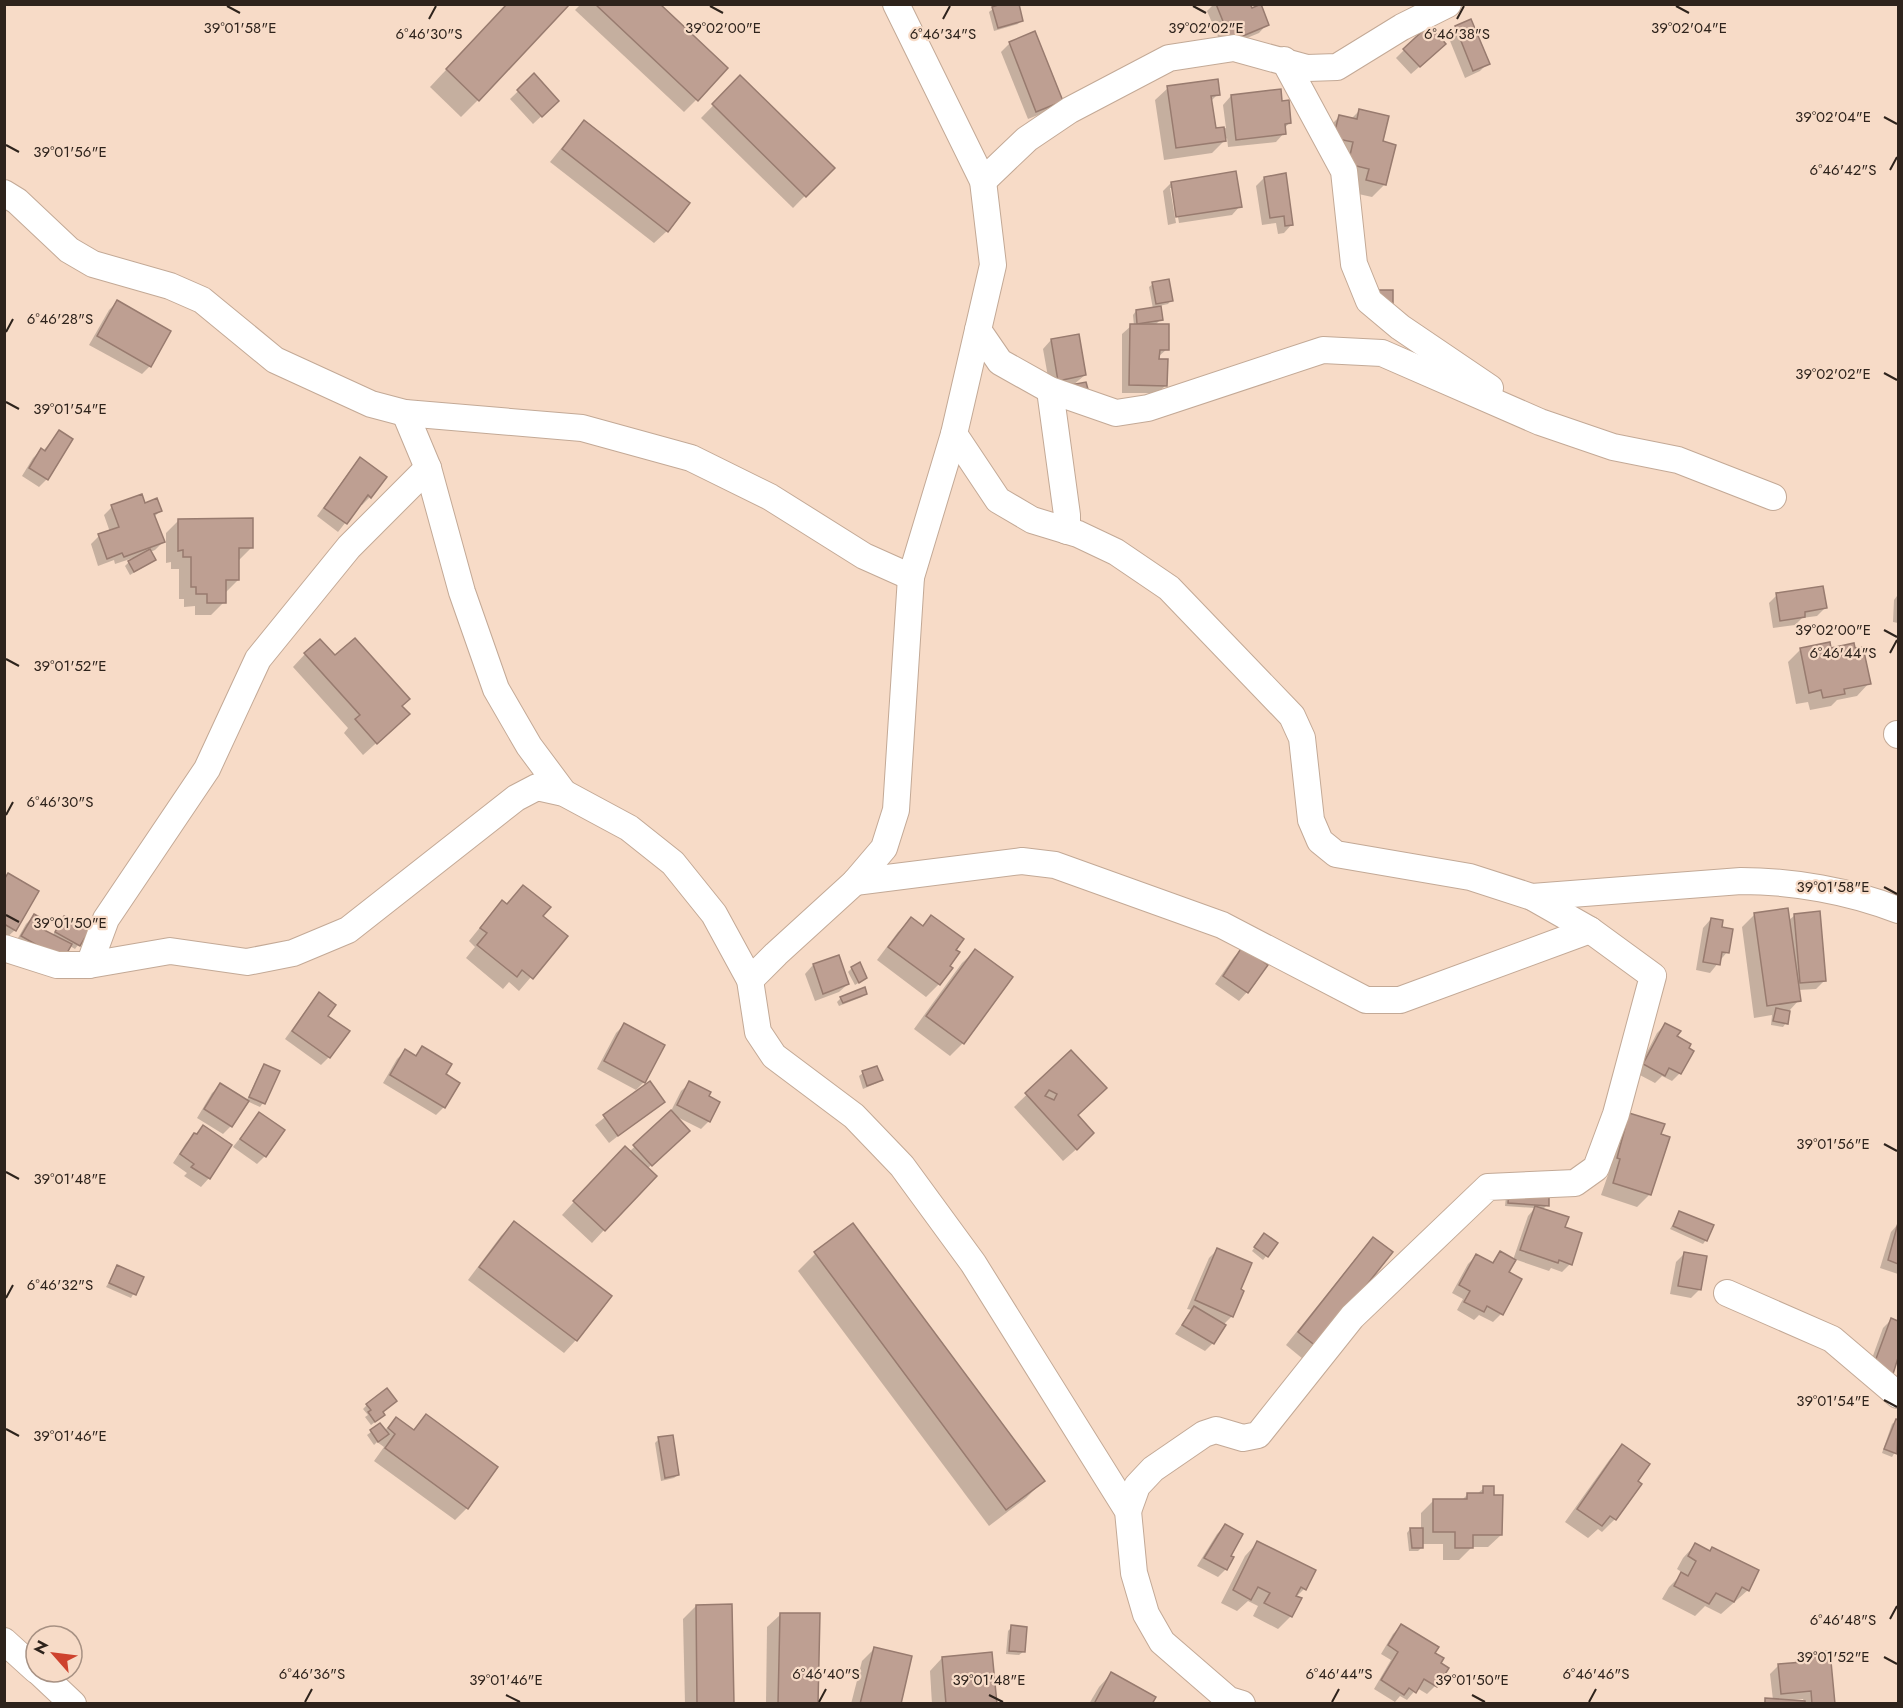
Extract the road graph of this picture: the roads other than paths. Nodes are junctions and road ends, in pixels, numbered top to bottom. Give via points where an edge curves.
1 (896, 4) edge
2 (1449, 4) edge
3 (1284, 60) junction
4 (983, 182) junction
5 (4, 192) edge
6 (978, 330) junction
7 (1050, 390) junction
8 (405, 413) junction
9 (1540, 422) junction
10 (954, 434) junction
11 (428, 468) junction
12 (1773, 497) dead end
13 (1067, 531) junction
14 (911, 577) junction
15 (564, 793) junction
16 (855, 882) junction
17 (1532, 897) junction
18 (1899, 910) edge
19 (1590, 930) junction
20 (4, 948) edge
21 (89, 965) junction
22 (750, 981) junction
23 (1727, 1293) dead end
24 (1899, 1395) edge
25 (1128, 1511) junction
26 (4, 1641) edge
27 (24, 1659) edge
28 (51, 1684) edge
29 (73, 1704) edge
30 (1242, 1704) edge

1 - 4 street
2 - 3 street via 1337,67 1307,68
3 - 4 street via 1234,48 1169,58 1070,110 1027,139
3 - 9 street via 1344,171 1354,264 1369,302
4 - 6 street via 993,265
5 - 8 street via 69,250 93,264 170,286 202,300 275,360 371,404
6 - 7 street via 1000,362
6 - 10 street
7 - 9 street via 1116,413 1148,408 1323,350 1382,353
7 - 13 street
8 - 11 street
8 - 14 street via 582,428 691,458 770,497 864,556
9 - 12 street via 1613,447 1678,460
10 - 13 street via 998,500 1032,520
10 - 14 street
11 - 15 street via 462,592 496,689 529,746
11 - 21 street via 349,547 258,659 207,769 106,919
13 - 17 street via 1116,552 1169,588 1292,716 1302,738 1311,820 1320,841 1336,854 1470,877
14 - 16 street via 896,810 884,848
15 - 21 street via 537,787 516,798 348,930 293,953 248,962 170,951
15 - 22 street via 628,828 673,863 714,914
16 - 19 street via 1022,861 1055,865 1222,925 1366,1000 1400,1000
16 - 22 street
17 - 18 street via 1769,881 1868,898
17 - 19 street
19 - 25 street via 1653,976 1616,1114 1596,1168 1575,1183 1488,1187 1352,1317 1258,1435 1243,1438 1216,1430 1204,1434 1153,1469 1137,1486
20 - 21 street via 57,965
22 - 25 street via 758,1032 774,1056 854,1116 902,1166 974,1263
23 - 24 street via 1833,1339
25 - 30 street via 1134,1573 1146,1614 1162,1642 1229,1700
26 - 27 street
28 - 29 street

